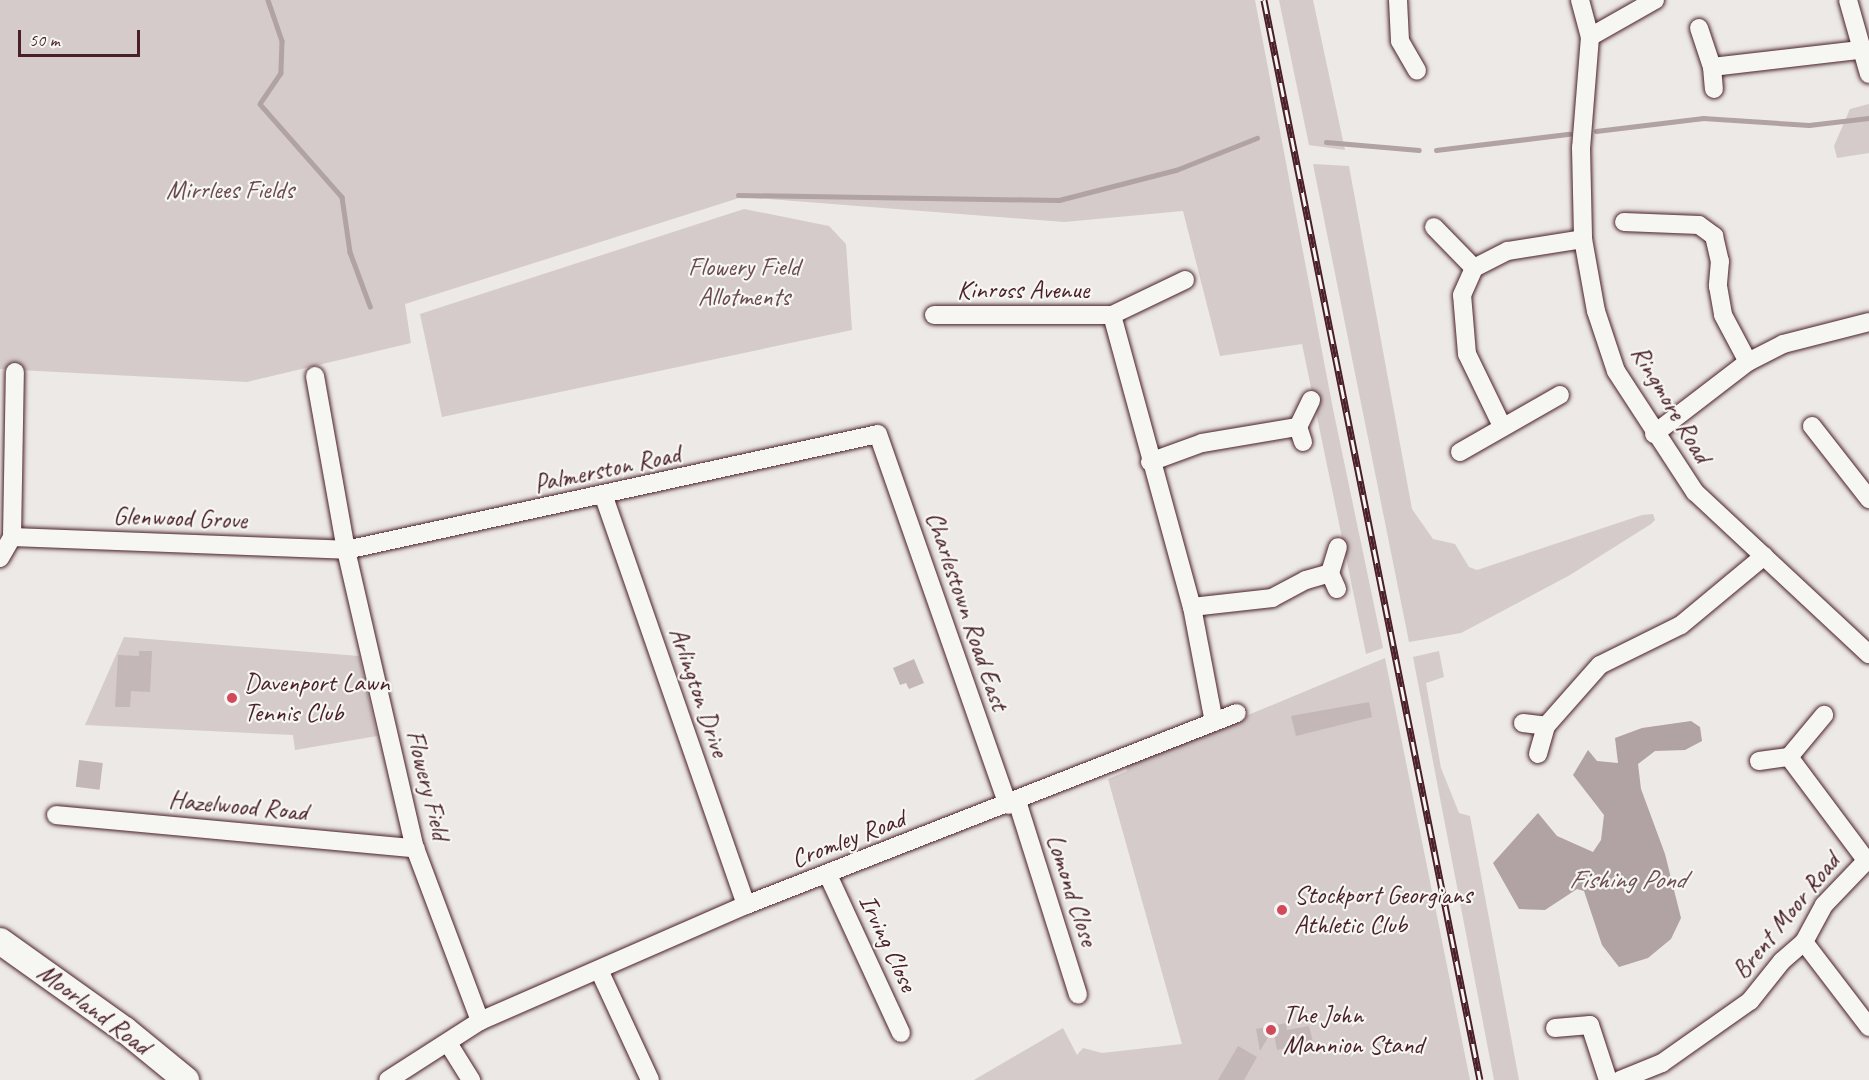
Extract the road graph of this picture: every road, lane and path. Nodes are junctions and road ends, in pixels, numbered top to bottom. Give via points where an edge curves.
1 (1398, 0) edge
2 (1580, 0) edge
3 (1655, 0) edge
4 (1848, 0) edge
5 (1699, 28) dead end
6 (1590, 37) junction
7 (1860, 50) junction
8 (1712, 67) junction
9 (1417, 71) dead end
10 (1869, 74) edge
11 (1714, 89) dead end
12 (1624, 222) dead end
13 (1434, 227) dead end
14 (1583, 239) junction
15 (1474, 268) junction
16 (1185, 280) dead end
17 (934, 315) dead end
18 (1112, 315) junction
19 (1869, 322) edge
20 (1748, 362) junction
21 (15, 372) dead end
22 (315, 376) dead end
23 (1560, 395) dead end
24 (1311, 400) dead end
25 (1502, 426) junction
26 (1812, 426) dead end
27 (878, 434) joint
28 (1654, 434) junction
29 (1460, 452) dead end
30 (1150, 462) junction
31 (604, 497) junction
32 (1869, 499) edge
33 (12, 537) junction
34 (1338, 547) dead end
35 (346, 550) junction
36 (1764, 556) junction
37 (0, 558) edge
38 (1192, 607) junction
39 (1869, 653) edge
40 (1237, 712) dead end
41 (1824, 715) dead end
42 (1215, 722) junction
43 (1523, 723) dead end
44 (1546, 726) junction
45 (1538, 754) dead end
46 (1789, 757) junction
47 (1759, 760) dead end
48 (1012, 803) junction
49 (56, 815) dead end
50 (416, 848) junction
51 (1868, 859) edge
52 (828, 875) junction
53 (746, 905) junction
54 (0, 941) edge
55 (1804, 942) junction
56 (599, 970) junction
57 (1078, 995) dead end
58 (480, 1021) junction
59 (1869, 1027) edge
60 (1555, 1028) dead end
61 (902, 1033) dead end
62 (448, 1043) junction
63 (186, 1080) edge
64 (387, 1080) edge
65 (471, 1080) edge
66 (650, 1080) edge
67 (1608, 1080) edge
68 (1620, 1080) edge

1 - 9 street via 1400,41
2 - 6 street, Ringmore Road
3 - 6 street
4 - 7 street
5 - 8 street
6 - 14 street, Ringmore Road via 1581,148
7 - 8 street
7 - 10 street
8 - 11 street
12 - 20 street via 1699,225 1714,236 1720,261 1718,286 1723,315
13 - 15 street
14 - 15 street via 1508,251
14 - 28 street, Ringmore Road via 1596,311 1616,371
15 - 25 street via 1462,295 1467,354
16 - 18 street, Kinross Avenue
17 - 18 street, Kinross Avenue
18 - 30 street, Kinross Avenue
19 - 20 street via 1783,344
20 - 28 street
21 - 33 street
22 - 35 street, Flowery Field
23 - 25 street
24 - 30 street via 1301,434 1202,443
25 - 29 street
26 - 32 street
27 - 31 street, Palmerston Road
27 - 48 street, Charlestown Road East
28 - 36 street, Ringmore Road via 1695,492
30 - 38 street, Kinross Avenue
31 - 35 street, Palmerston Road
31 - 53 street, Arlington Drive
33 - 35 street, Glenwood Grove
33 - 37 street
34 - 38 street via 1333,581 1306,580 1272,598
35 - 50 street, Flowery Field
36 - 39 street, Ringmore Road
36 - 44 street via 1681,625 1600,665
38 - 42 street, Kinross Avenue
40 - 42 street, Cromley Road
41 - 46 street
42 - 48 street, Cromley Road
43 - 44 street
44 - 45 street
46 - 47 street
46 - 51 street
48 - 52 street, Cromley Road
48 - 57 street, Lomond Close
49 - 50 street, Hazelwood Road
50 - 58 street, Flowery Field
51 - 55 street, Brent Moor Road via 1824,905
52 - 53 street, Cromley Road
52 - 61 street, Irving Close
53 - 56 street, Cromley Road
54 - 63 street, Moorland Road via 125,1030
55 - 59 street
55 - 68 street, Brent Moor Road via 1782,961 1750,1001 1712,1030 1662,1063
56 - 58 street, Cromley Road
56 - 66 street
58 - 62 street
60 - 67 street via 1590,1025
62 - 64 street
62 - 65 street

